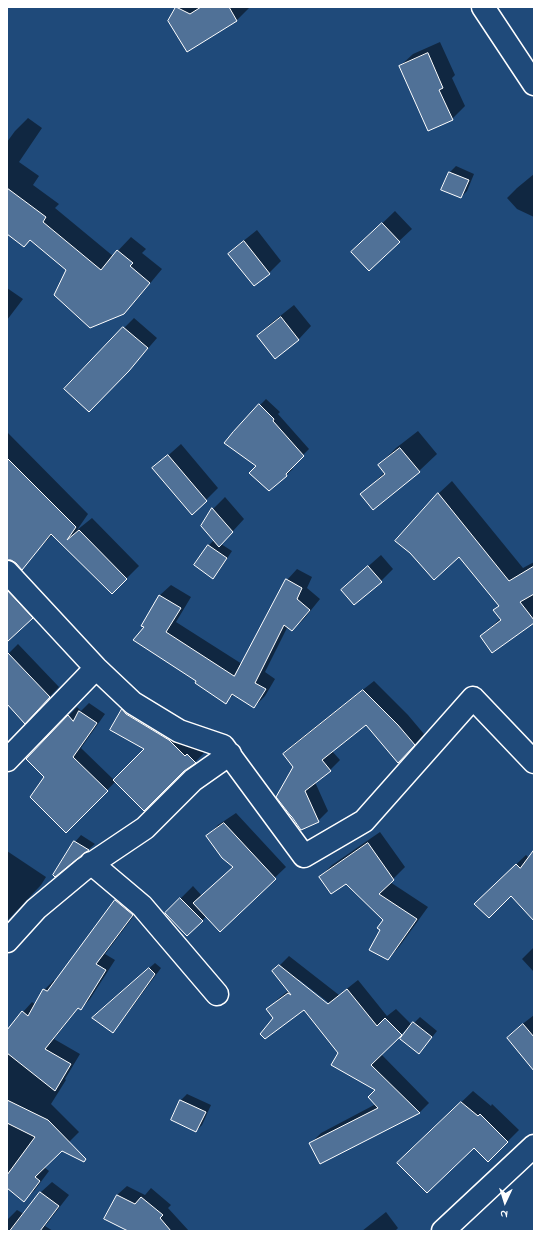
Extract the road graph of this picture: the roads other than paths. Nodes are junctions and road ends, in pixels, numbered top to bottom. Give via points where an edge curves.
1 (483, 7) edge
2 (534, 84) edge
3 (7, 572) edge
4 (96, 668) junction
5 (230, 754) junction
6 (7, 760) edge
7 (534, 762) edge
8 (91, 863) junction
9 (7, 941) edge
10 (217, 994) dead end
11 (534, 1146) edge
12 (443, 1231) edge

1 - 2 street
3 - 4 street
4 - 5 street via 133,703 179,731 224,746
4 - 6 street
5 - 7 street via 304,856 364,821 473,698
5 - 8 street via 194,780 145,828
8 - 9 street via 36,909
8 - 10 street via 142,906
11 - 12 street

